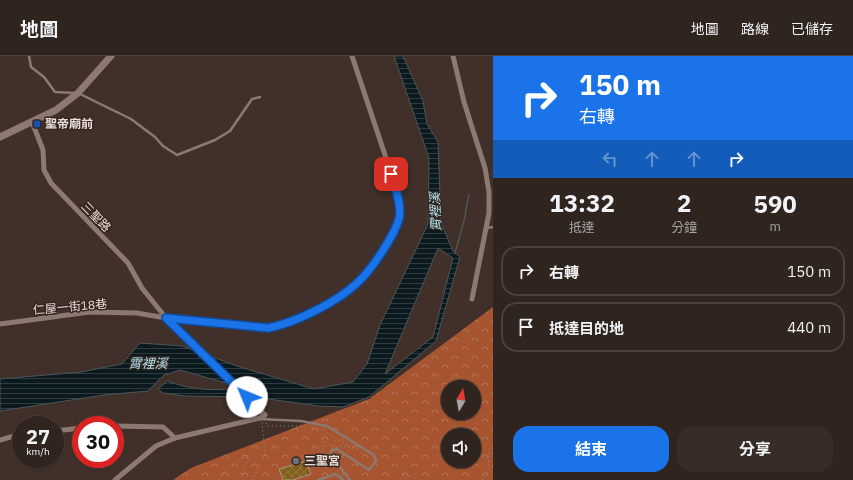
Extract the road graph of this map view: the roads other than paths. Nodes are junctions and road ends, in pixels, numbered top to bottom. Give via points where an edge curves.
1 (29, 56) edge
2 (111, 56) edge
3 (352, 56) edge
4 (453, 56) edge
5 (78, 93) junction
6 (260, 97) dead end
7 (32, 122) junction
8 (0, 137) edge
9 (491, 192) edge
10 (493, 227) edge
11 (486, 228) junction
12 (472, 298) dead end
13 (166, 318) junction
14 (0, 324) edge
15 (263, 421) junction
16 (124, 426) edge
17 (12, 437) edge
18 (175, 438) junction
19 (0, 440) edge
20 (115, 480) edge
21 (318, 480) edge
22 (343, 480) edge
23 (350, 480) edge

1 - 5 lane via 31,67 44,77 51,89 56,92
2 - 5 main road
3 - 13 street, 仁屋一街18巷 via 396,188 399,218 385,247 358,283 325,305 284,325 268,328
4 - 9 street
5 - 6 lane via 131,119 177,155 216,140 230,131 252,99
5 - 7 main road via 56,110
7 - 8 main road
7 - 13 street, 三聖路 via 43,150 44,170 51,183 128,263 142,288
9 - 11 street
10 - 11 lane
11 - 12 street
13 - 14 street, 仁屋一街18巷 via 137,313 90,312
13 - 15 street, 三聖路 via 265,415
15 - 18 street
15 - 23 lane via 301,421 327,426 374,455 376,461 369,470 351,457 336,449 332,450 330,454
16 - 18 street via 163,427
17 - 19 street
18 - 20 street via 146,452
21 - 22 lane via 336,474

